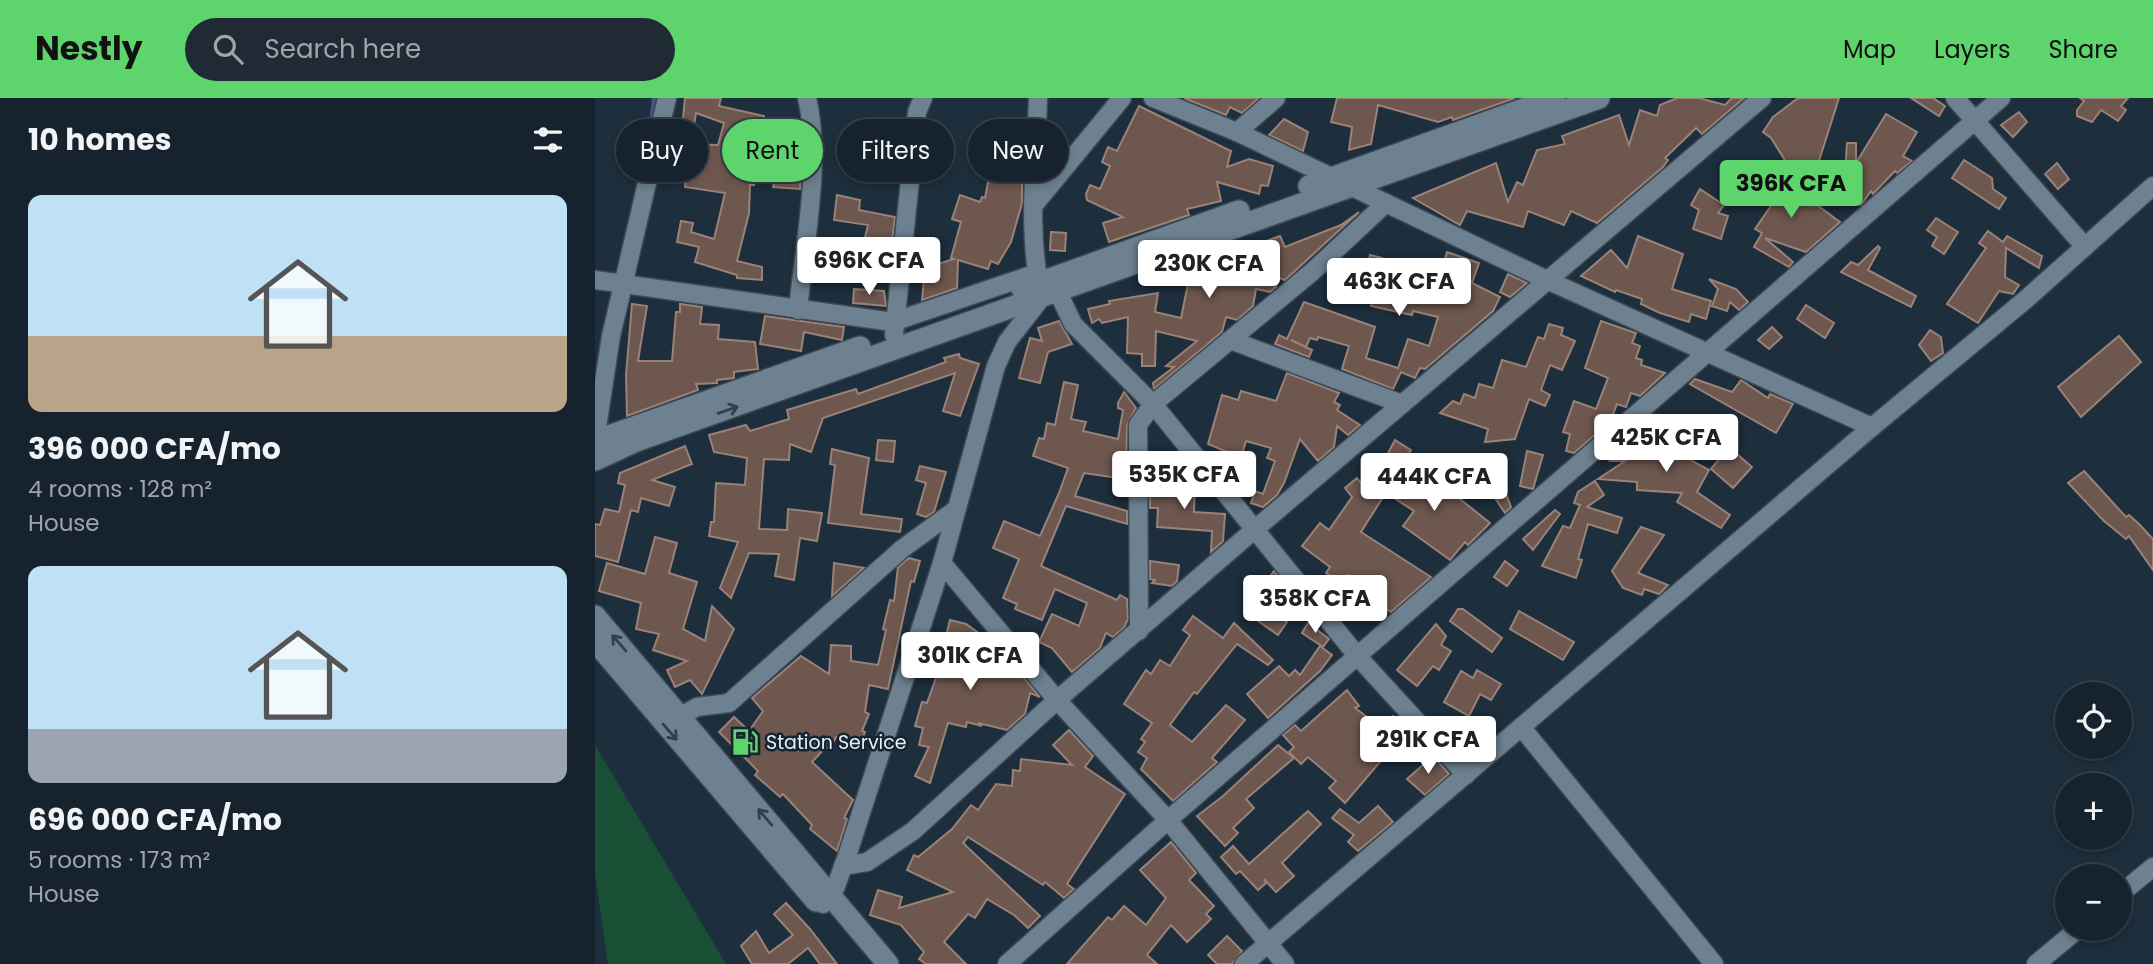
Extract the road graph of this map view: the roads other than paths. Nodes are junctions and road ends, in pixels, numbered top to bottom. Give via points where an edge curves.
1 (667, 98) edge
2 (807, 98) edge
3 (923, 98) edge
4 (1038, 98) edge
5 (1122, 98) edge
6 (1153, 98) edge
7 (1276, 98) edge
8 (1554, 98) edge
9 (1598, 98) edge
10 (1762, 98) edge
11 (1955, 98) edge
12 (2001, 98) edge
13 (1974, 121) junction
14 (1237, 132) junction
15 (1330, 178) junction
16 (1351, 186) junction
17 (2153, 186) edge
18 (1386, 203) junction
19 (1033, 206) junction
20 (2085, 247) junction
21 (595, 280) edge
22 (1549, 281) junction
23 (625, 284) junction
24 (1044, 286) junction
25 (798, 310) junction
26 (893, 329) junction
27 (1233, 341) junction
28 (1709, 354) junction
29 (1153, 404) junction
30 (1402, 404) junction
31 (1872, 426) junction
32 (595, 441) edge
33 (595, 460) edge
34 (954, 511) junction
35 (1254, 530) junction
36 (941, 563) junction
37 (595, 616) edge
38 (1139, 631) junction
39 (595, 641) edge
40 (1359, 658) junction
41 (1057, 700) junction
42 (681, 716) junction
43 (1522, 728) junction
44 (1466, 775) junction
45 (1168, 820) junction
46 (843, 866) junction
47 (2153, 867) edge
48 (2132, 884) edge
49 (826, 902) junction
50 (2064, 941) edge
51 (1267, 943) junction
52 (870, 964) edge
53 (888, 964) edge
54 (1007, 964) edge
55 (1244, 964) edge
56 (1285, 964) edge
57 (1714, 964) edge
58 (2036, 964) edge

1 - 23 street
2 - 25 street via 811,176
3 - 26 street via 917,112
4 - 19 street
5 - 19 street
6 - 14 street
7 - 14 street
8 - 15 street
9 - 16 street
10 - 22 street
11 - 13 street
12 - 13 street
13 - 20 street
13 - 28 street
14 - 15 street
15 - 16 street
15 - 24 street
16 - 18 street
16 - 24 street
17 - 20 street
18 - 22 street
18 - 27 street
19 - 24 street
20 - 31 street
21 - 23 street
22 - 28 street
22 - 30 street
23 - 25 street
23 - 32 street via 611,336
24 - 26 street
24 - 29 street via 1073,324
33 -> 24 street
24 - 34 street via 996,366
25 - 26 street
26 - 32 street
27 - 29 street
27 - 30 street
28 - 31 street
28 - 40 street
29 - 35 street
29 - 38 street via 1138,425
30 - 35 street
31 - 43 street
34 - 36 street
34 - 42 street via 902,549 729,703 697,707
35 - 38 street
35 - 40 street
36 - 41 street
36 - 46 street
42 -> 37 street
38 - 41 street
39 -> 49 street
40 - 44 street
40 - 45 street
41 - 45 street
41 - 46 street via 913,831 867,862
49 -> 42 street
43 - 44 street
43 - 57 street
44 - 51 street
45 - 51 street
45 - 54 street
46 - 49 street
47 - 48 street
49 - 52 street
49 - 53 street
50 - 58 street
51 - 55 street
51 - 56 street

